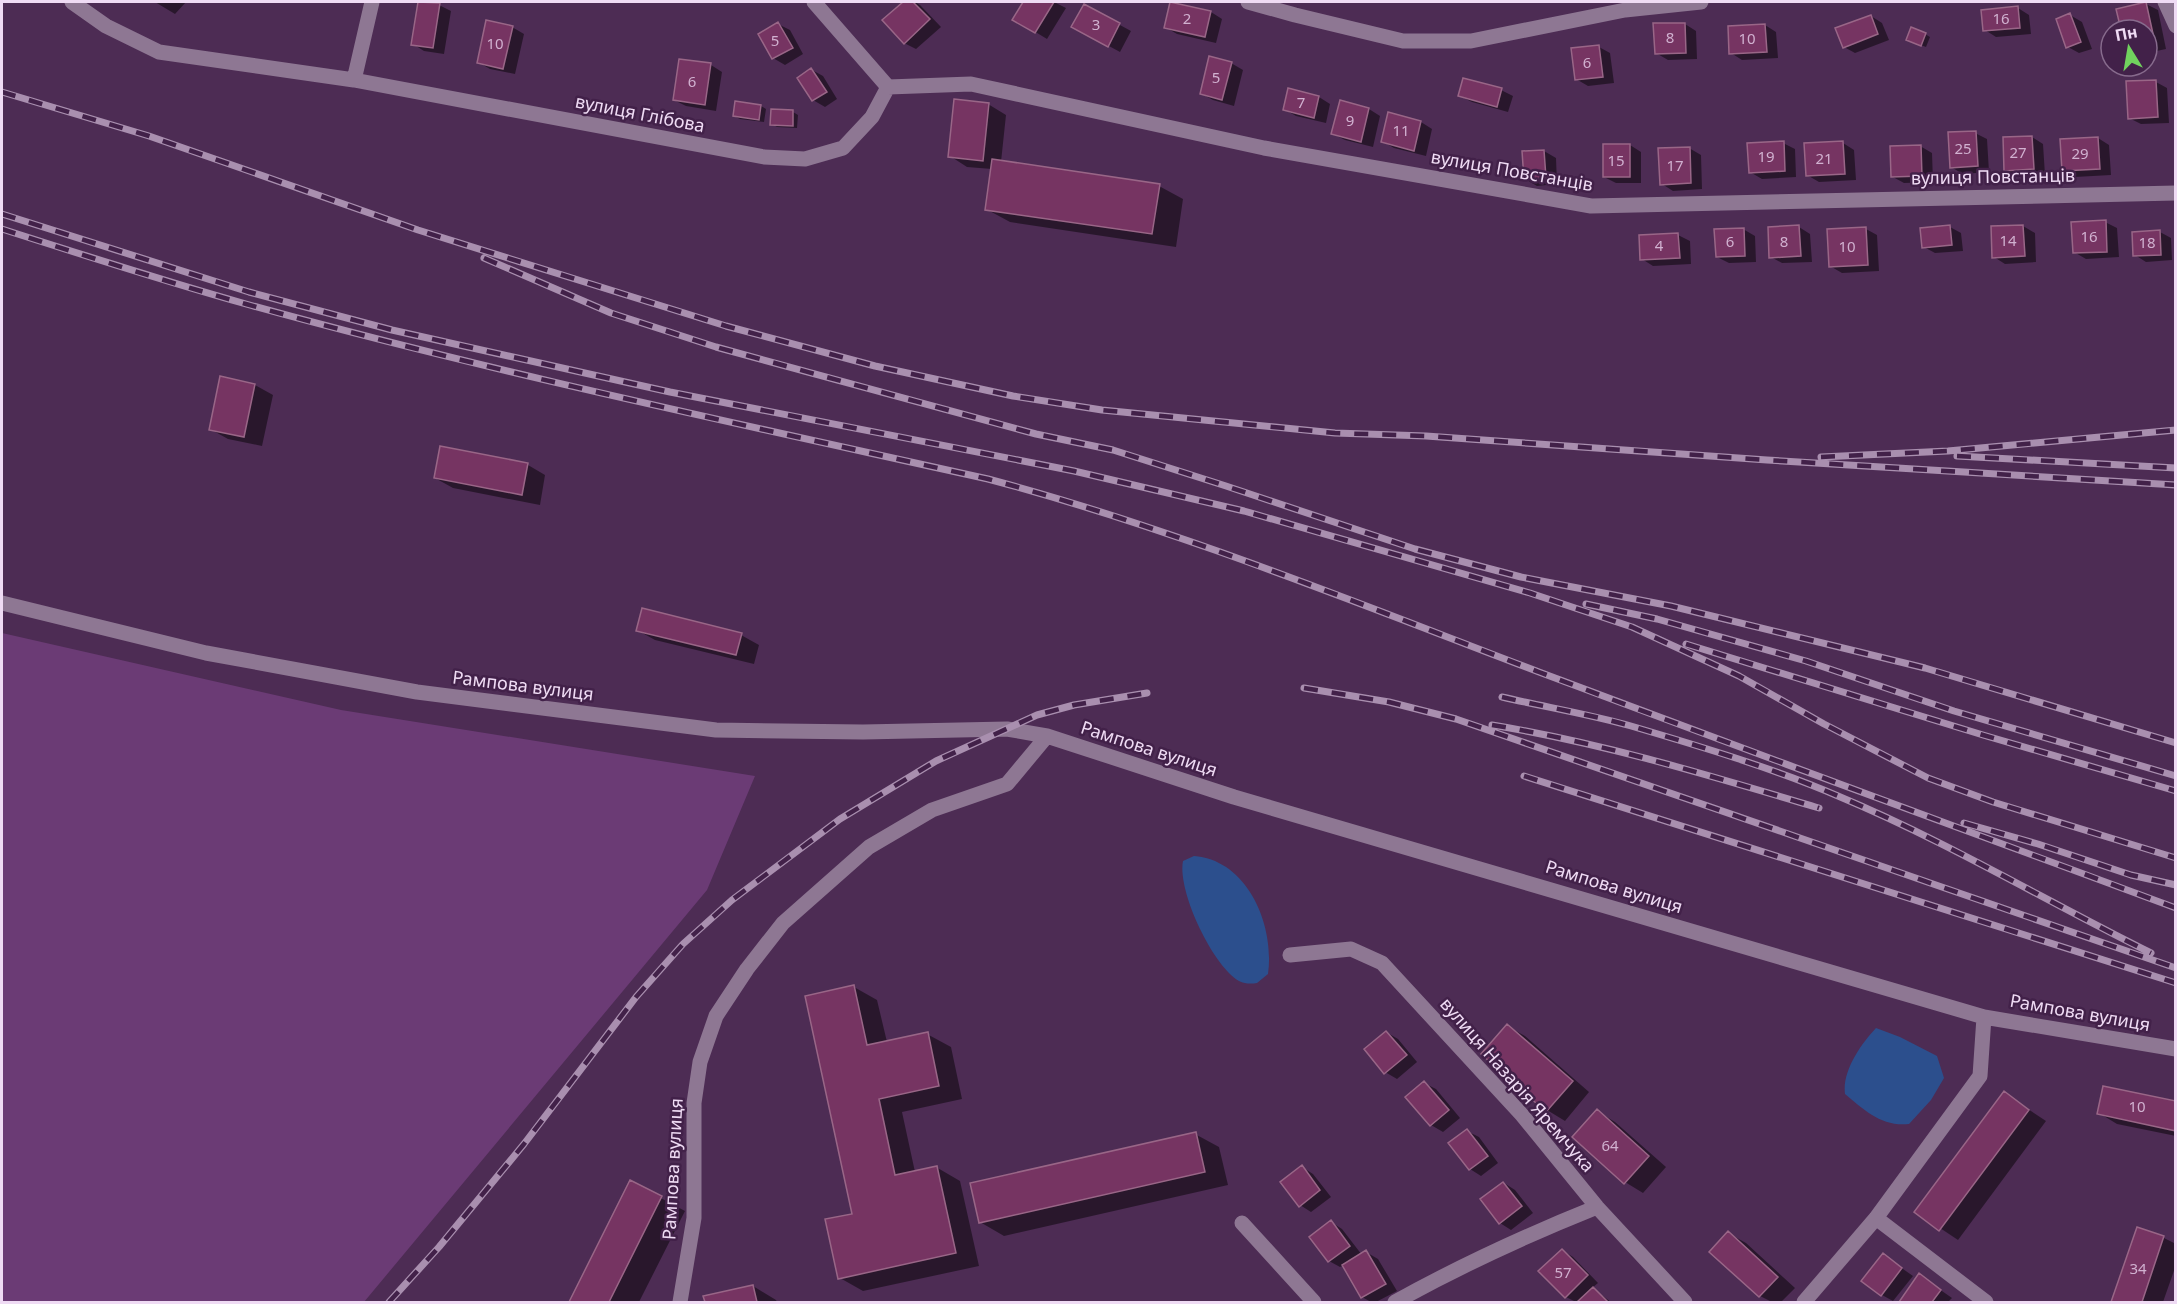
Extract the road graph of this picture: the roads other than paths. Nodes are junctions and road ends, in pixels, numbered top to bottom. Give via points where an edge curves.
1 (72, 2) edge
2 (372, 2) edge
3 (814, 2) edge
4 (1248, 2) edge
5 (1701, 2) edge
6 (2164, 2) edge
7 (2175, 26) edge
8 (354, 80) junction
9 (888, 87) junction
10 (2175, 193) edge
11 (2, 603) edge
12 (1047, 736) junction
13 (1290, 955) dead end
14 (1984, 1017) junction
15 (2175, 1049) edge
16 (1597, 1207) junction
17 (1876, 1218) junction
18 (1242, 1223) dead end
19 (680, 1302) edge
20 (1314, 1302) edge
21 (1395, 1302) edge
22 (1685, 1302) edge
23 (1804, 1302) edge
24 (1986, 1302) edge

1 - 8 street, вулиця Глібова via 106,26 159,52
2 - 8 street
3 - 9 street
4 - 5 street via 1403,41 1471,41 1625,10
6 - 7 street
8 - 9 street, вулиця Глібова via 764,158 805,159 843,148 872,117
9 - 10 street, вулиця Повстанців via 972,84 1264,148 1591,206
11 - 12 street, Рампова вулиця via 206,653 417,692 716,730 1007,729
12 - 14 street, Рампова вулиця via 1234,797
12 - 19 street, Рампова вулиця via 1007,784 932,810 870,847 783,923 716,1016 700,1062 694,1103 694,1218
13 - 16 street, вулиця Назарія Яремчука via 1350,949 1382,963 1522,1115
14 - 15 street, Рампова вулиця
14 - 17 street via 1980,1076
16 - 21 street via 1527,1235
16 - 22 street, вулиця Назарія Яремчука
17 - 23 street
17 - 24 street
18 - 20 street

